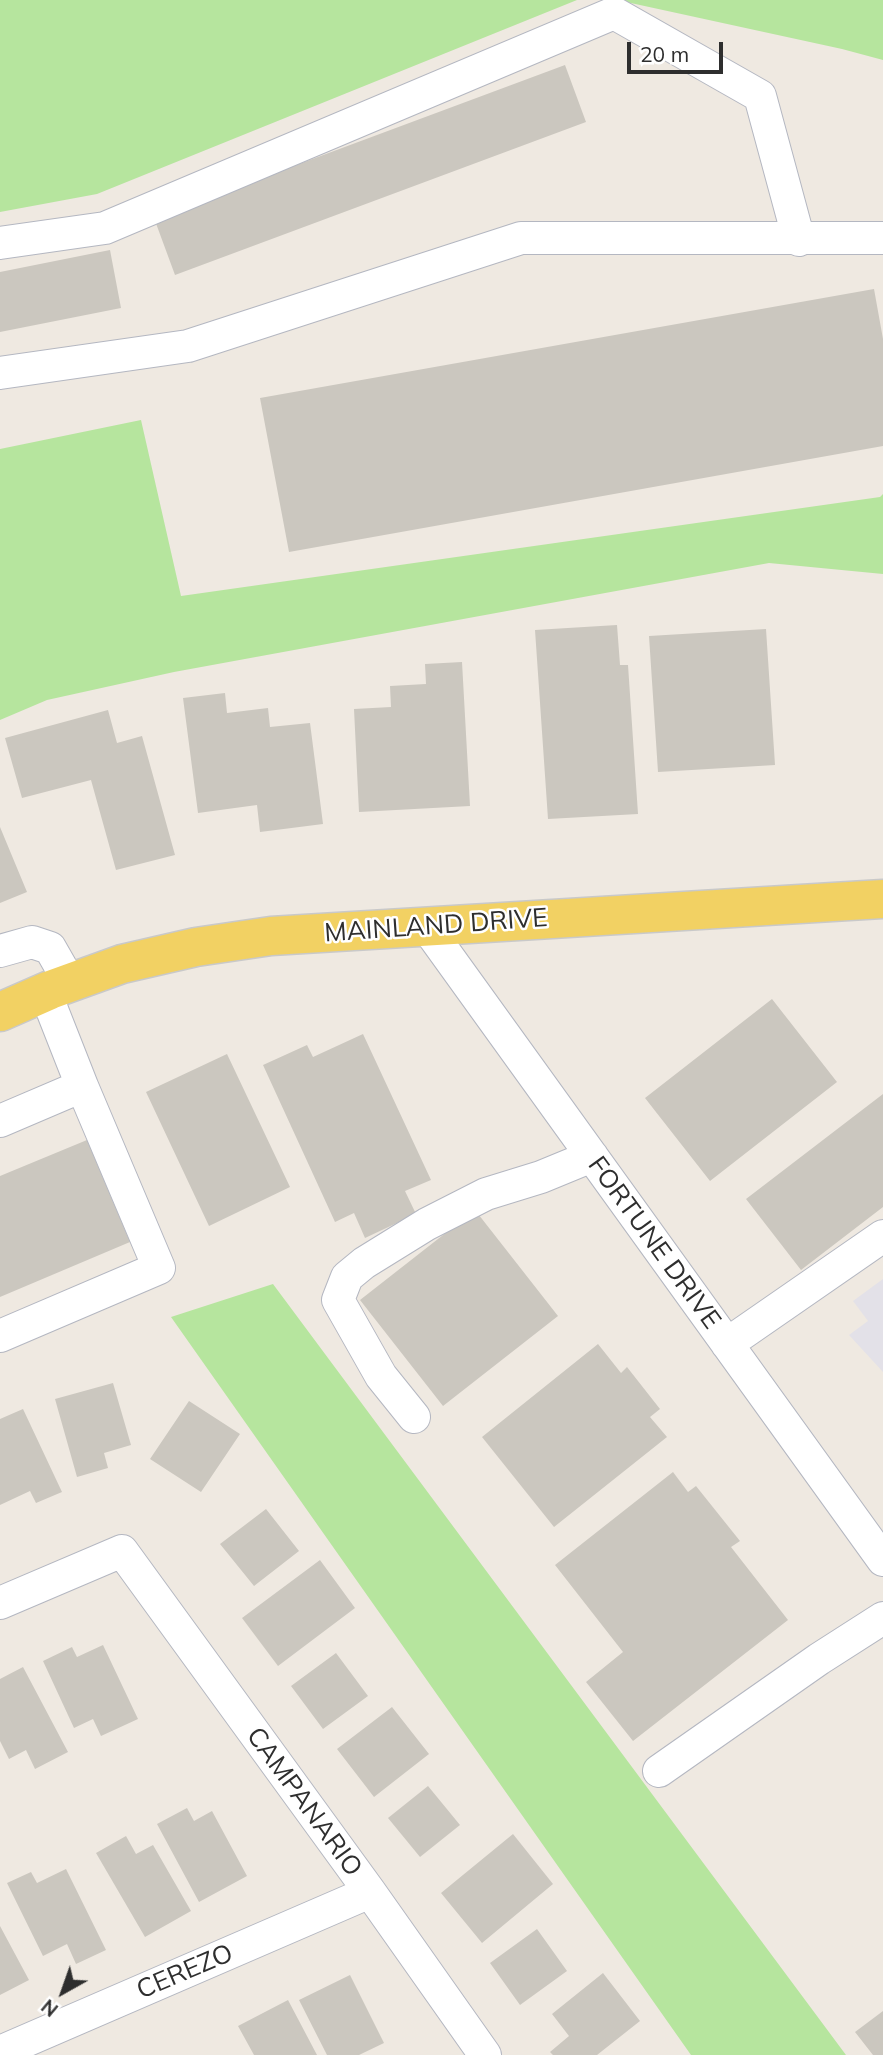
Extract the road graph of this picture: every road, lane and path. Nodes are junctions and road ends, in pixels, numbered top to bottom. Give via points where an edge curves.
1 (883, 238) edge
2 (799, 240) junction
3 (0, 243) edge
4 (0, 373) edge
5 (883, 899) edge
6 (426, 926) junction
7 (0, 951) edge
8 (57, 988) junction
9 (0, 1012) edge
10 (82, 1086) junction
11 (0, 1121) edge
12 (592, 1156) junction
13 (883, 1236) edge
14 (0, 1336) edge
15 (727, 1344) junction
16 (414, 1418) dead end
17 (883, 1560) edge
18 (0, 1604) edge
19 (883, 1618) edge
20 (659, 1771) dead end
21 (370, 1892) junction
22 (0, 2052) edge
23 (485, 2055) edge

1 - 2 street
2 - 3 street via 760,96 614,13 105,228
2 - 4 street via 521,238 188,346
5 - 6 main road, MAINLAND DRIVE
6 - 8 main road, MAINLAND DRIVE via 271,936 196,947 122,964
6 - 12 street, FORTUNE DRIVE
7 - 8 street via 32,942 50,948
8 - 9 main road, MAINLAND DRIVE
8 - 10 street
10 - 11 street
10 - 14 street via 159,1268
12 - 15 street, FORTUNE DRIVE
12 - 16 street via 486,1194 427,1224 347,1277 338,1300 381,1376
13 - 15 street
15 - 17 street, FORTUNE DRIVE
18 - 21 street, CAMPANARIO via 122,1551
19 - 20 street
21 - 22 street, CEREZO
21 - 23 street, CAMPANARIO

